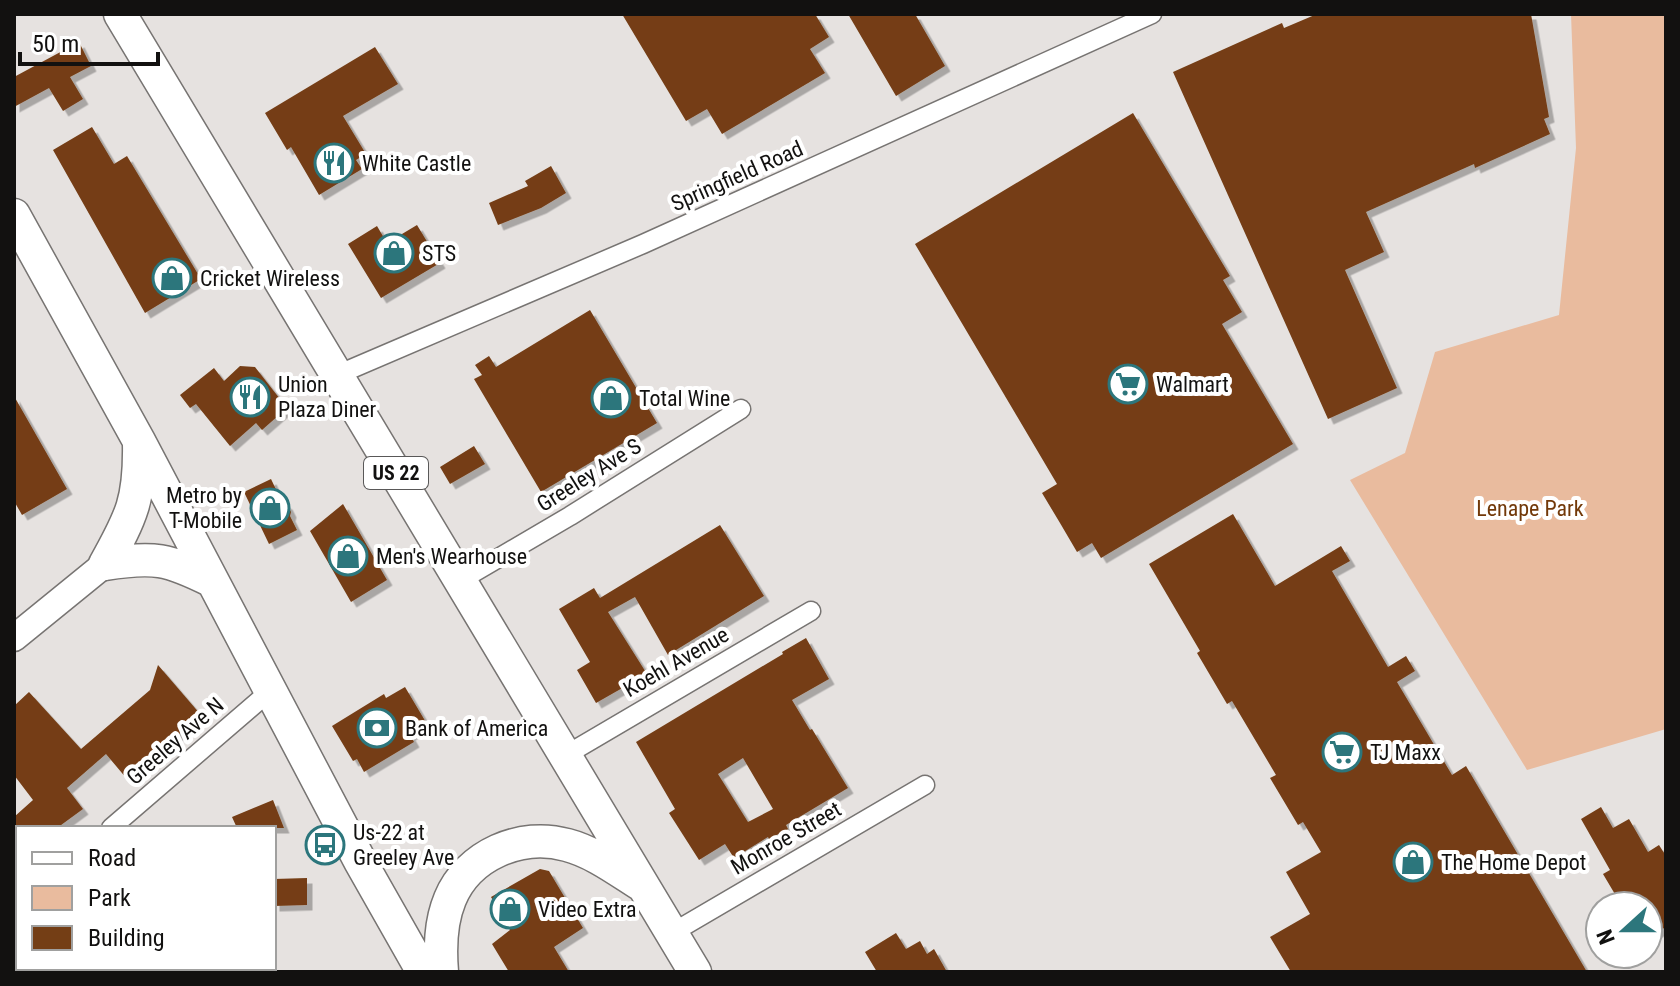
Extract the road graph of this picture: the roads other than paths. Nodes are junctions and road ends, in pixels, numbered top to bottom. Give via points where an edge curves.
1 (120, 14) edge
2 (1152, 14) edge
3 (14, 215) edge
4 (337, 375) junction
5 (741, 409) dead end
6 (139, 441) junction
7 (105, 564) junction
8 (461, 580) junction
9 (212, 581) junction
10 (811, 611) dead end
11 (14, 638) edge
12 (270, 691) junction
13 (566, 755) junction
14 (925, 785) dead end
15 (113, 826) edge
16 (645, 887) junction
17 (672, 933) junction
18 (423, 972) edge
19 (442, 972) edge
20 (695, 972) edge

1 - 4 highway, US 22
2 - 4 street, Springfield Road via 643,244
3 - 6 highway
4 - 8 highway, US 22
5 - 8 street, Greeley Ave S
6 - 7 highway via 134,507
6 - 9 highway
7 - 9 highway via 166,561
7 - 11 street
8 - 13 highway, US 22
9 - 12 highway
10 - 13 street, Koehl Avenue
12 - 15 street, Greeley Ave N
12 - 18 highway
13 - 16 highway, US 22
14 - 17 street, Monroe Street
16 - 17 highway, US 22
16 - 19 highway via 566,845 540,841 503,848 473,866 450,898 441,939
17 - 20 highway, US 22

